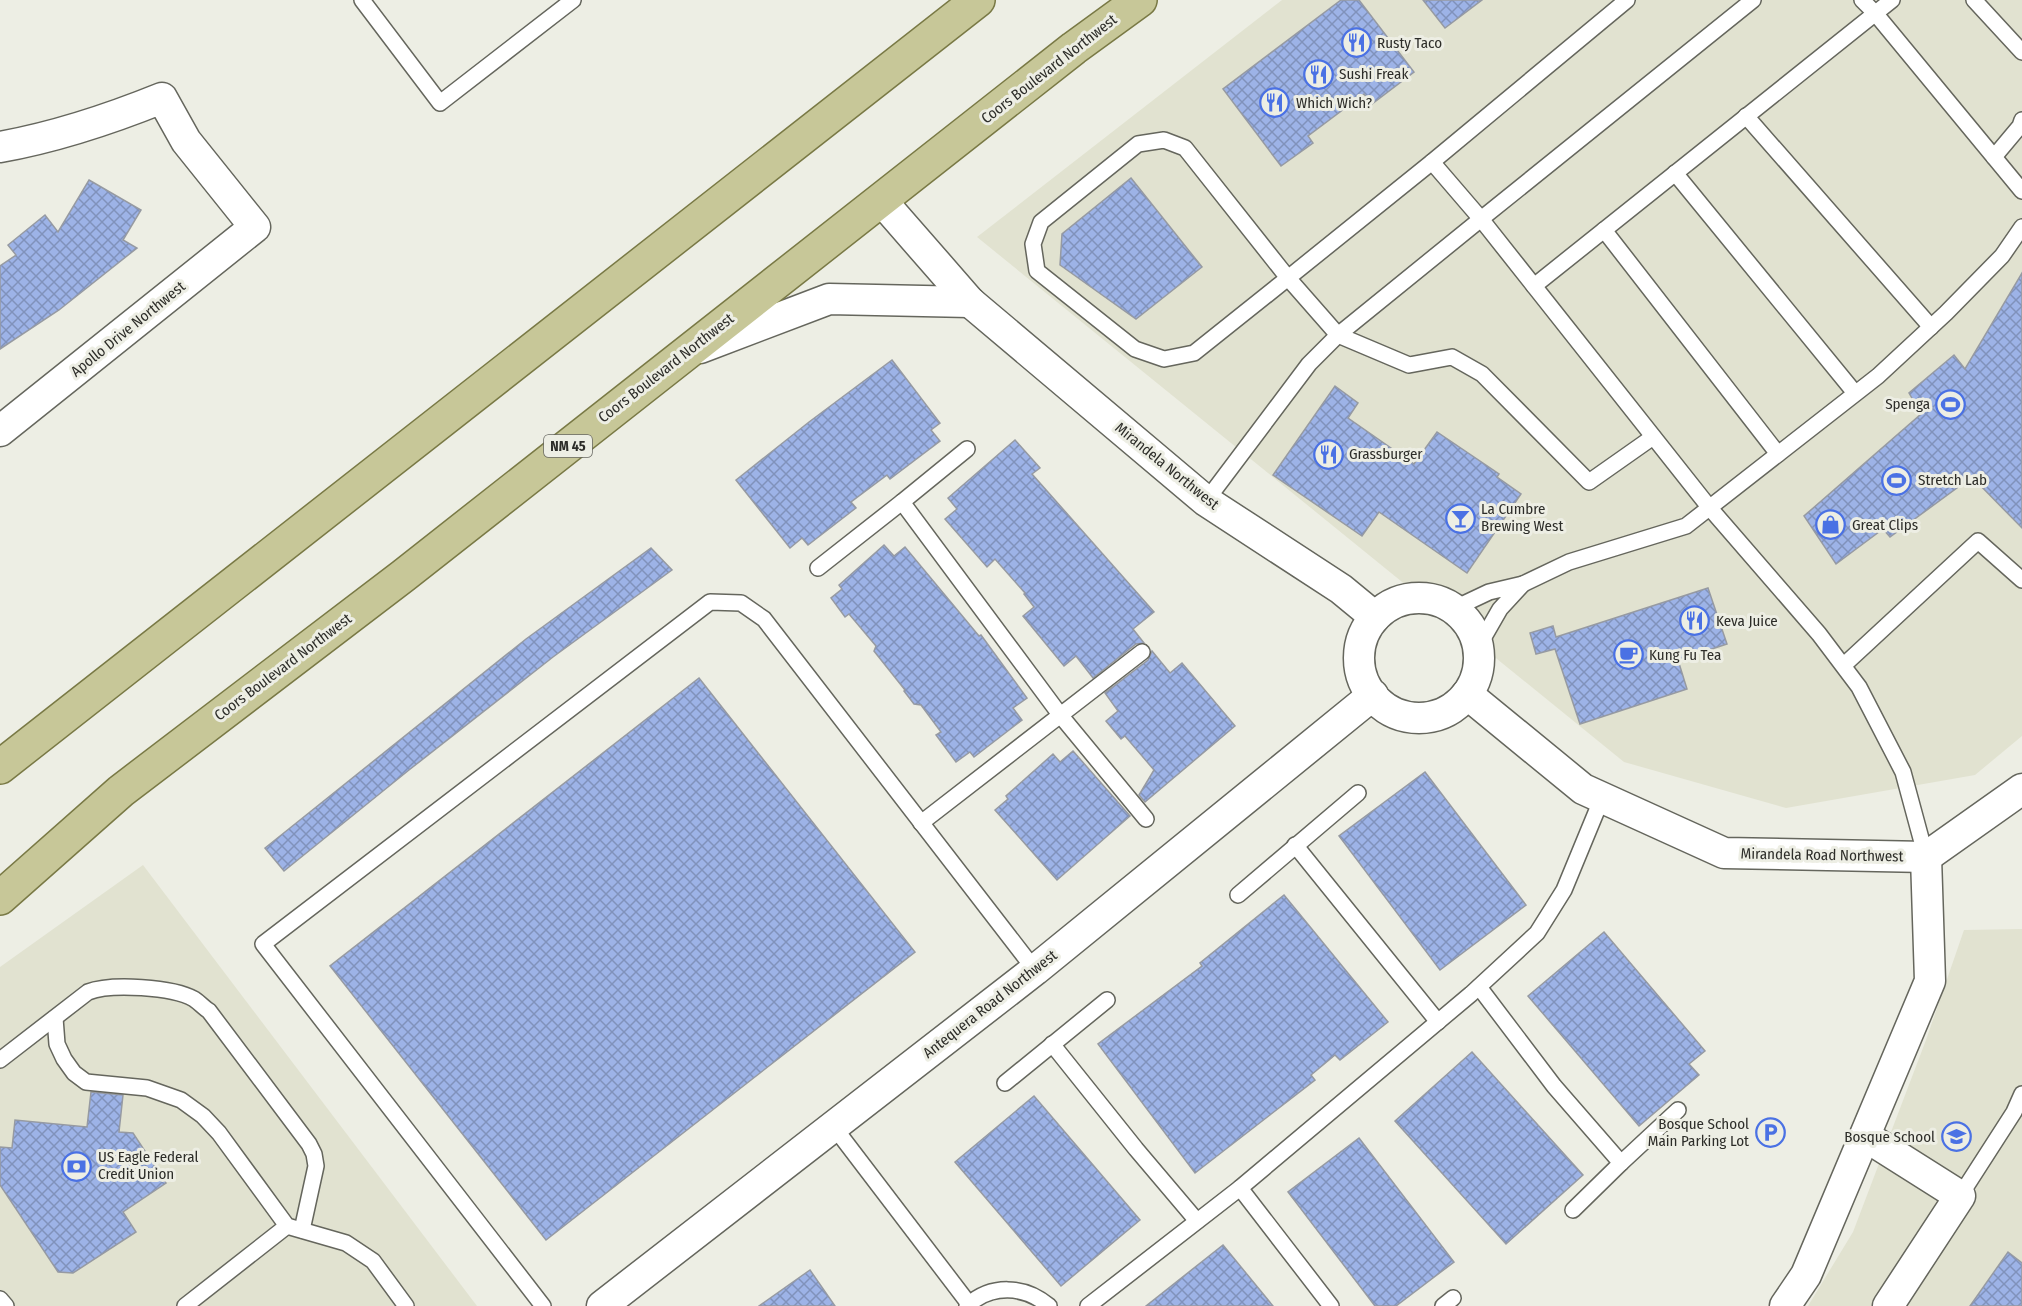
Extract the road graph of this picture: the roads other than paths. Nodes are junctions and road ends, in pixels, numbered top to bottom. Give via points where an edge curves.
1 (362, 0) edge
2 (573, 0) edge
3 (978, 0) edge
4 (1140, 0) edge
5 (1627, 0) edge
6 (1754, 0) edge
7 (1862, 0) edge
8 (1892, 0) edge
9 (1974, 0) edge
10 (1875, 13) junction
11 (2022, 52) edge
12 (1746, 116) junction
13 (2022, 120) edge
14 (0, 147) edge
15 (1994, 157) junction
16 (1432, 162) junction
17 (1675, 173) junction
18 (2022, 191) edge
19 (881, 200) junction
20 (1481, 219) junction
21 (2022, 227) edge
22 (1604, 230) junction
23 (1288, 278) junction
24 (1534, 286) junction
25 (970, 302) junction
26 (1930, 327) junction
27 (1338, 335) junction
28 (686, 353) junction
29 (1855, 393) junction
30 (0, 431) edge
31 (1653, 437) junction
32 (967, 449) dead end
33 (1778, 454) junction
34 (1206, 501) junction
35 (902, 502) junction
36 (1709, 507) junction
37 (818, 568) dead end
38 (2022, 580) edge
39 (1523, 584) junction
40 (1453, 609) junction
41 (1375, 617) junction
42 (1477, 649) junction
43 (1142, 652) dead end
44 (1844, 665) junction
45 (1467, 694) junction
46 (1373, 695) junction
47 (1060, 716) junction
48 (0, 767) edge
49 (2022, 789) edge
50 (1358, 793) dead end
51 (1602, 798) junction
52 (1146, 819) dead end
53 (921, 823) junction
54 (1295, 845) junction
55 (1926, 857) junction
56 (1238, 895) dead end
57 (0, 898) edge
58 (1035, 969) junction
59 (1479, 987) junction
60 (1107, 1000) dead end
61 (55, 1018) junction
62 (1438, 1022) junction
63 (1052, 1044) junction
64 (0, 1060) edge
65 (1005, 1083) dead end
66 (2022, 1094) edge
67 (1678, 1110) dead end
68 (834, 1126) junction
69 (1865, 1136) junction
70 (1621, 1163) junction
71 (1240, 1188) junction
72 (1960, 1196) junction
73 (1573, 1210) dead end
74 (1197, 1221) junction
75 (294, 1228) junction
76 (0, 1299) edge
77 (968, 1305) edge
78 (6, 1306) edge
79 (185, 1306) edge
80 (406, 1306) edge
81 (543, 1306) edge
82 (602, 1306) edge
83 (1048, 1306) edge
84 (1088, 1306) edge
85 (1331, 1306) edge
86 (1785, 1306) edge
87 (1888, 1306) edge

1 - 2 lane via 440,103
3 - 48 main road
4 - 19 main road, Coors Boulevard Northwest / NM 45
5 - 16 lane
6 - 20 lane
7 - 10 lane
8 - 10 lane
9 - 11 lane
10 - 12 lane
10 - 15 lane
12 - 17 lane
12 - 26 lane
13 - 15 lane
14 - 30 street, Apollo Drive Northwest via 113,117 162,98 186,141 255,227
15 - 18 lane
16 - 20 lane
16 - 23 lane
17 - 22 lane
17 - 29 lane
19 - 25 street, Mirandela Northwest
19 - 28 main road, Coors Boulevard Northwest / NM 45
20 - 24 lane
20 - 27 lane
21 - 26 lane via 2002,256
22 - 24 lane
22 - 33 lane
23 - 23 lane via 1185,148 1164,140 1138,144 1041,222 1033,244 1037,271 1135,349 1164,359 1194,353
23 - 27 lane
24 - 31 lane
25 - 28 street via 829,299
25 - 34 street, Mirandela Northwest
26 - 29 lane
27 - 31 lane via 1410,365 1452,357 1482,374 1589,482
27 - 34 lane via 1309,364
28 - 57 main road, Coors Boulevard Northwest / NM 45 via 121,791
29 - 33 lane
31 - 36 lane
32 - 35 lane
33 - 36 lane
34 - 41 street, Mirandela Northwest via 1341,589
35 - 37 lane
35 - 47 lane
36 - 39 lane via 1686,526 1569,562
36 - 44 lane
38 - 44 lane via 1978,541
39 - 40 lane via 1489,592
39 - 42 lane via 1500,609
40 - 41 street via 1433,600 1412,599 1392,604
40 - 42 street via 1468,623
41 - 46 street via 1363,636 1358,656 1362,677
42 - 45 street via 1476,677
43 - 47 lane
44 - 55 lane via 1860,687 1903,772
45 - 46 street via 1457,705 1438,715 1416,718 1395,714
45 - 51 street, Mirandela Road Northwest via 1583,789
46 - 58 street, Antequera Road Northwest
47 - 52 lane
47 - 53 lane
49 - 55 street, Mirandela Road Northwest
50 - 54 lane
51 - 55 street, Mirandela Road Northwest via 1724,853
51 - 59 lane via 1564,890 1537,933
53 - 58 lane
53 - 81 lane via 764,619 741,603 710,602 263,944
54 - 56 lane
54 - 62 lane
55 - 69 street via 1930,981
58 - 68 street, Antequera Road Northwest
59 - 62 lane
59 - 70 lane via 1554,1086
60 - 63 lane
61 - 64 lane
61 - 75 lane via 57,1044 74,1073 86,1082 147,1088 181,1100 219,1133
61 - 75 lane via 88,992 117,986 178,993 209,1011 314,1154 316,1166
62 - 71 lane
63 - 65 lane
63 - 74 lane
66 - 72 lane
67 - 70 lane
68 - 77 lane
68 - 82 street, Antequera Road Northwest
69 - 72 street
69 - 86 street via 1806,1275
70 - 73 lane
71 - 74 lane
71 - 85 lane
72 - 87 street
74 - 84 lane
75 - 79 lane
75 - 80 lane via 346,1243 373,1261
76 - 78 lane
77 - 83 lane via 1003,1289 1021,1290

